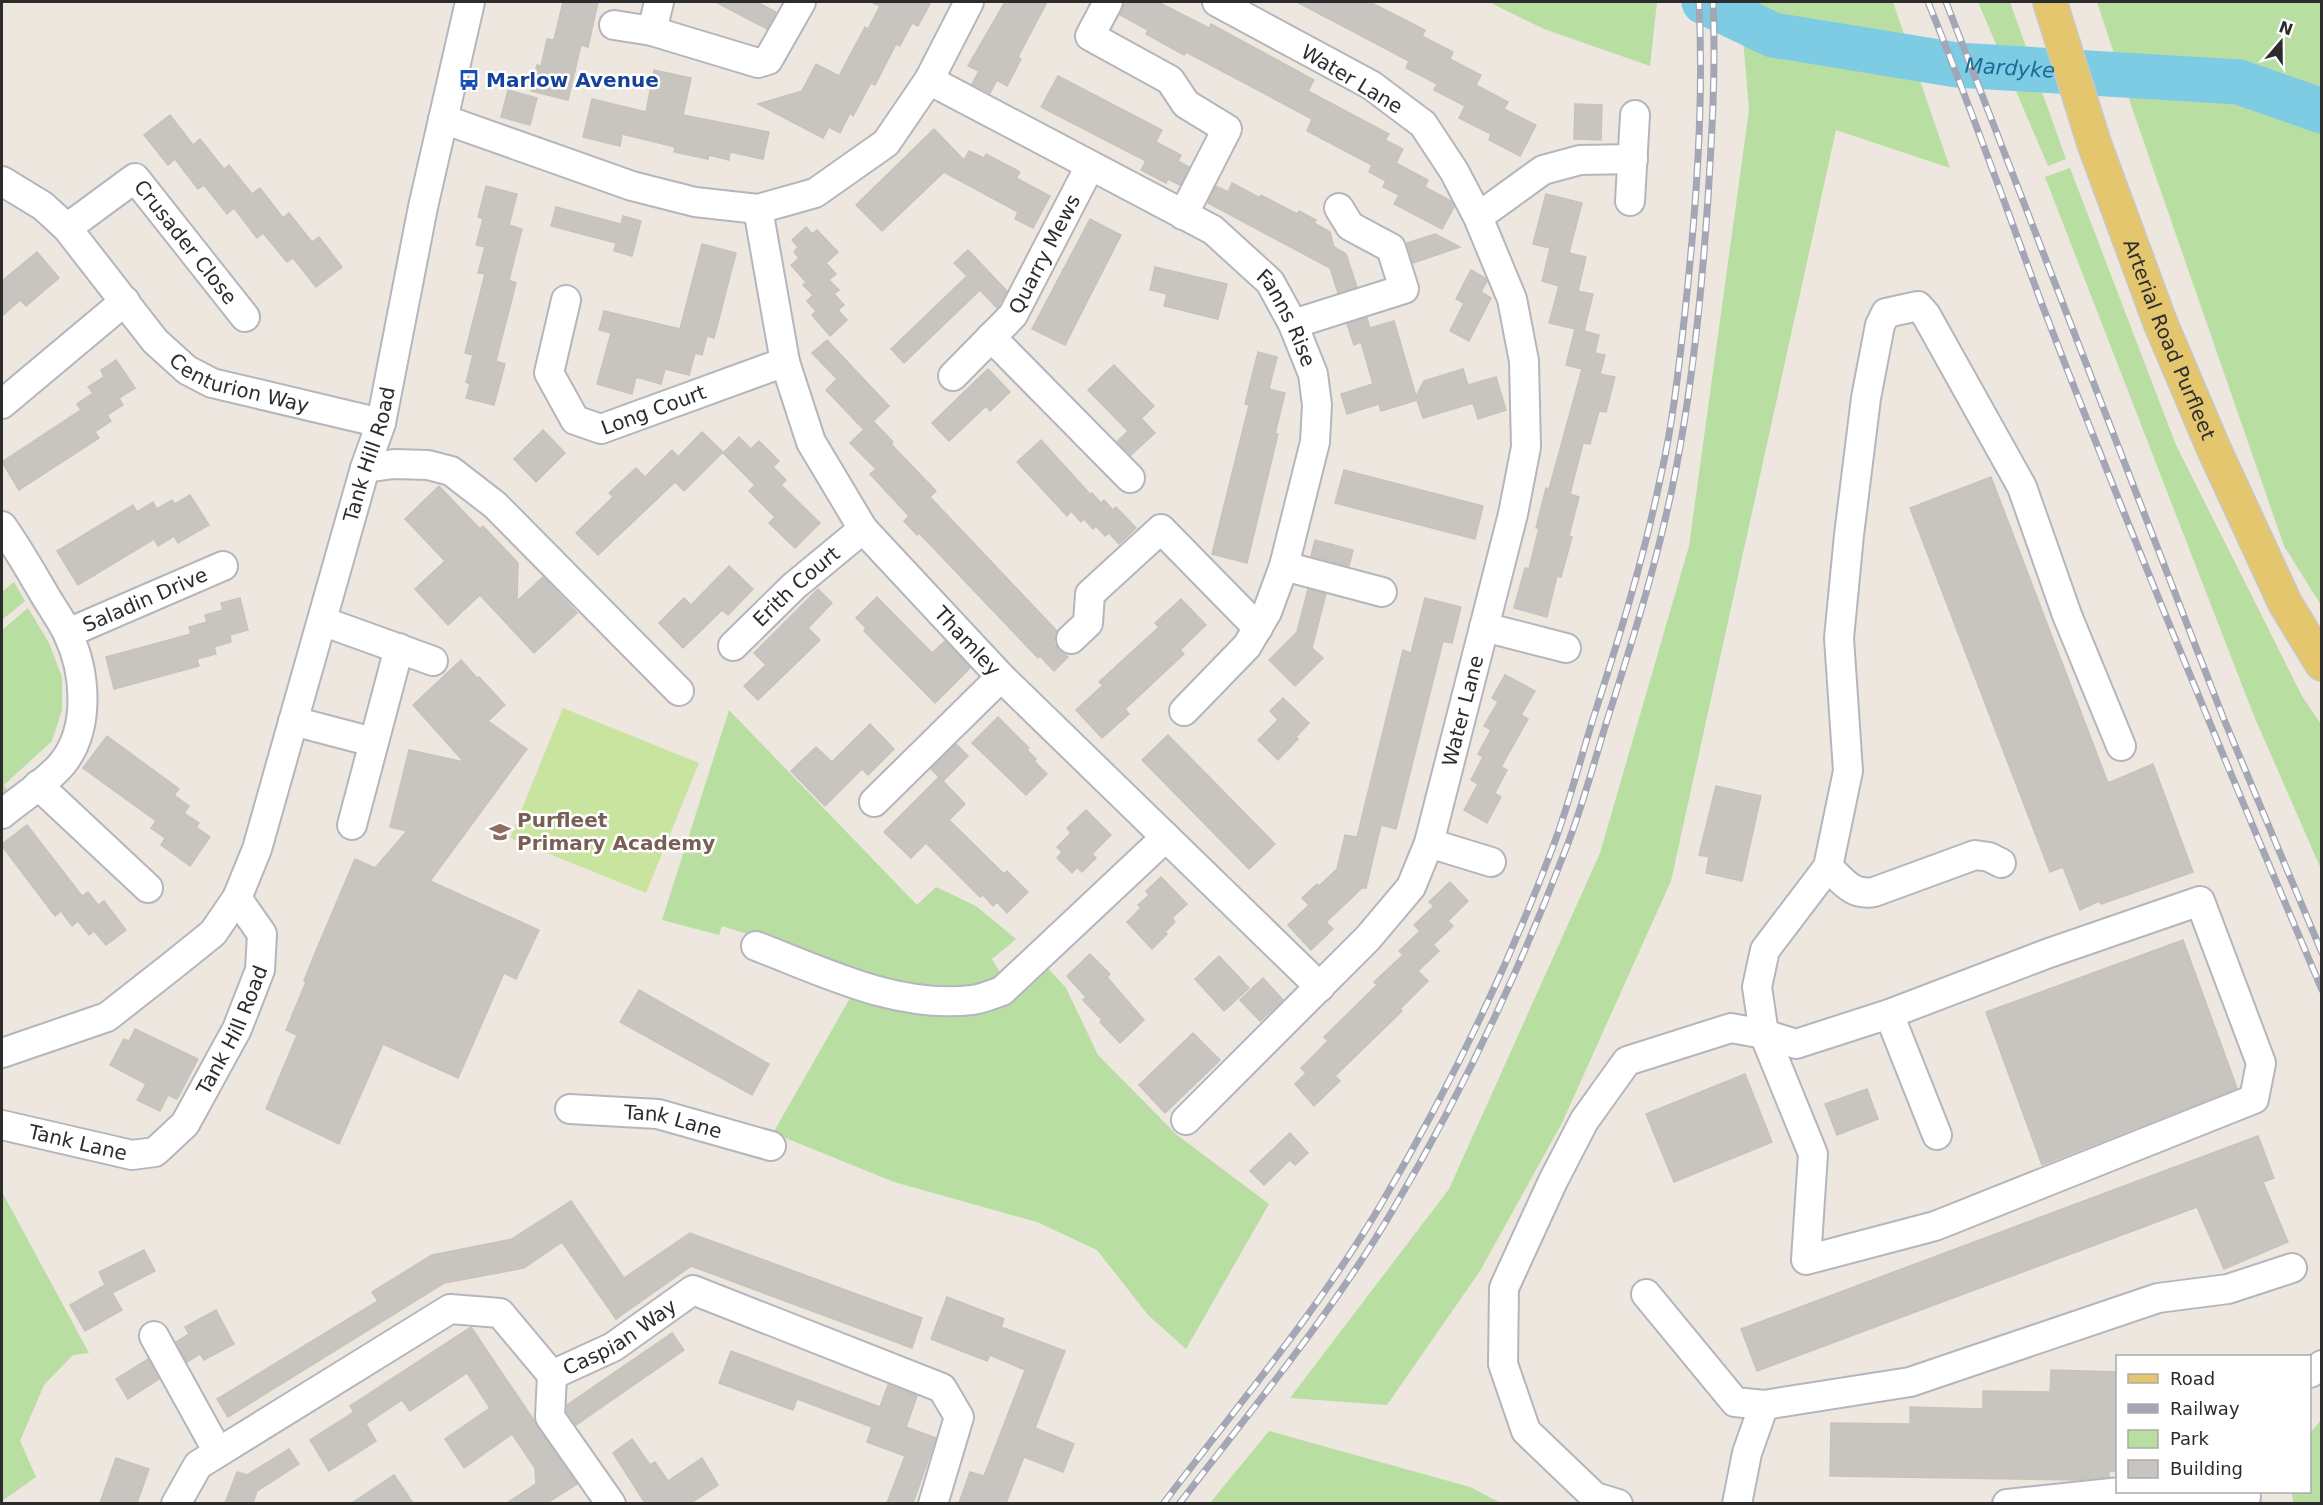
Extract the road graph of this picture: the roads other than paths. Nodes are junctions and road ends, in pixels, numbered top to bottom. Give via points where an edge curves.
1 (470, 2) edge
2 (659, 2) edge
3 (801, 2) edge
4 (969, 2) edge
5 (1108, 2) edge
6 (1217, 2) edge
7 (2051, 4) edge
8 (614, 24) dead end
9 (652, 31) junction
10 (929, 80) junction
11 (1635, 115) dead end
12 (443, 119) junction
13 (1633, 159) junction
14 (1090, 166) junction
15 (2, 181) edge
16 (1630, 201) dead end
17 (1339, 208) dead end
18 (758, 209) junction
19 (1183, 215) junction
20 (1478, 217) junction
21 (67, 228) junction
22 (566, 300) dead end
23 (125, 301) junction
24 (245, 317) dead end
25 (1293, 324) junction
26 (991, 337) junction
27 (785, 362) junction
28 (953, 376) dead end
29 (2, 404) edge
30 (381, 423) junction
31 (365, 468) junction
32 (1130, 478) dead end
33 (863, 529) junction
34 (6, 542) edge
35 (1284, 566) junction
36 (223, 567) dead end
37 (1382, 592) dead end
38 (322, 621) junction
39 (1258, 627) junction
40 (1484, 627) junction
41 (68, 633) junction
42 (1071, 639) dead end
43 (734, 646) dead end
44 (399, 648) junction
45 (1566, 648) dead end
46 (433, 661) dead end
47 (2322, 664) edge
48 (1001, 677) junction
49 (679, 691) dead end
50 (1184, 711) dead end
51 (293, 721) junction
52 (373, 742) junction
53 (2121, 746) dead end
54 (38, 785) junction
55 (874, 802) dead end
56 (2, 814) edge
57 (352, 825) dead end
58 (1166, 837) junction
59 (1429, 843) junction
60 (1491, 862) dead end
61 (2001, 863) dead end
62 (1828, 867) junction
63 (148, 888) dead end
64 (237, 898) junction
65 (756, 946) dead end
66 (1320, 987) junction
67 (1889, 1014) junction
68 (1764, 1034) junction
69 (2, 1053) edge
70 (570, 1109) dead end
71 (1186, 1120) dead end
72 (2, 1125) edge
73 (1937, 1135) dead end
74 (771, 1146) dead end
75 (155, 1152) joint
76 (2292, 1268) dead end
77 (1646, 1294) dead end
78 (154, 1336) dead end
79 (552, 1375) junction
80 (1764, 1405) junction
81 (218, 1452) junction
82 (2116, 1493) edge
83 (2146, 1493) edge
84 (2247, 1497) edge
85 (606, 1502) edge
86 (2046, 1502) edge
87 (176, 1503) edge
88 (933, 1503) edge
89 (1618, 1503) edge
90 (1737, 1503) edge
91 (2007, 1503) edge

1 - 12 street, Tank Hill Road
2 - 9 street
3 - 9 street via 768,60 758,63
4 - 10 street
5 - 19 street via 1090,36 1170,80 1186,104 1227,129
6 - 20 street, Water Lane via 1371,86 1424,124
7 - 47 main road, Arterial Road Purfleet via 2094,143 2160,322 2285,603
8 - 9 street
10 - 14 street, Fanns Rise
10 - 18 street via 886,143 815,193
11 - 13 street
12 - 18 street via 632,186 695,202
12 - 30 street, Tank Hill Road
13 - 16 street
13 - 20 street via 1580,159 1543,170
14 - 19 street, Fanns Rise
14 - 26 street, Quarry Mews via 1013,315
15 - 21 street, Centurion Way via 43,206
17 - 25 street via 1350,226 1391,248 1404,289
18 - 27 street, Thamley
19 - 25 street, Fanns Rise via 1213,230 1270,282
20 - 40 street, Water Lane via 1512,299 1524,360 1526,447
21 - 23 street, Centurion Way
21 - 24 street, Crusader Close via 135,178
22 - 27 street, Long Court via 549,373 575,420 601,429
23 - 29 street
23 - 30 street, Centurion Way via 155,341 187,370 212,383
25 - 35 street, Fanns Rise via 1313,374 1317,405 1315,442
26 - 28 street, Quarry Mews
26 - 32 street
27 - 33 street, Thamley via 811,442
30 - 31 street, Tank Hill Road
31 - 38 street, Tank Hill Road
31 - 49 street via 428,465 451,471 495,505
33 - 43 street, Erith Court via 794,586
33 - 48 street, Thamley
34 - 41 street, Saladin Drive
35 - 37 street
35 - 39 street, Fanns Rise
36 - 41 street, Saladin Drive
38 - 44 street
38 - 51 street, Tank Hill Road
39 - 42 street via 1161,529 1090,594 1088,623
39 - 50 street, Fanns Rise via 1247,646
40 - 45 street
40 - 59 street, Water Lane
41 - 54 street, Saladin Drive via 83,698 79,728 62,764
44 - 46 street
44 - 52 street
48 - 55 street
48 - 58 street, Thamley
51 - 52 street
51 - 64 street, Tank Hill Road via 257,849
52 - 57 street
53 - 62 street via 2067,615 2022,487 1926,315 1918,306 1886,313 1880,325 1866,398 1849,535 1839,639 1848,771
54 - 56 street, Saladin Drive
54 - 63 street
58 - 65 street via 1002,992 973,1000 923,1001 860,986
58 - 66 street, Thamley
59 - 60 street
59 - 66 street, Water Lane via 1411,886
61 - 62 street via 1975,855 1862,894
62 - 68 street via 1765,950 1757,987
64 - 69 street, Tank Hill Road via 213,933 107,1017
64 - 75 street, Tank Hill Road via 262,934 260,970 237,1029 204,1093 185,1124
66 - 71 street, Water Lane
67 - 68 street via 1796,1044
67 - 68 street via 2200,901 2261,1064 2254,1099 1935,1226 1806,1260 1813,1154
67 - 73 street
68 - 89 street via 1731,1028 1627,1061 1584,1121 1504,1288 1503,1364 1526,1431 1595,1497
70 - 74 street, Tank Lane via 658,1114
72 - 75 street, Tank Lane via 132,1155
76 - 80 street via 2228,1288 2158,1298 1910,1382
77 - 80 street via 1735,1402
78 - 81 street
79 - 81 street, Caspian Way via 500,1313 450,1309
79 - 85 street via 550,1417
79 - 88 street, Caspian Way via 613,1347 693,1290 942,1388 959,1417
80 - 90 street via 1747,1453
81 - 87 street, Caspian Way via 198,1465
82 - 86 street
83 - 84 street
86 - 91 street

